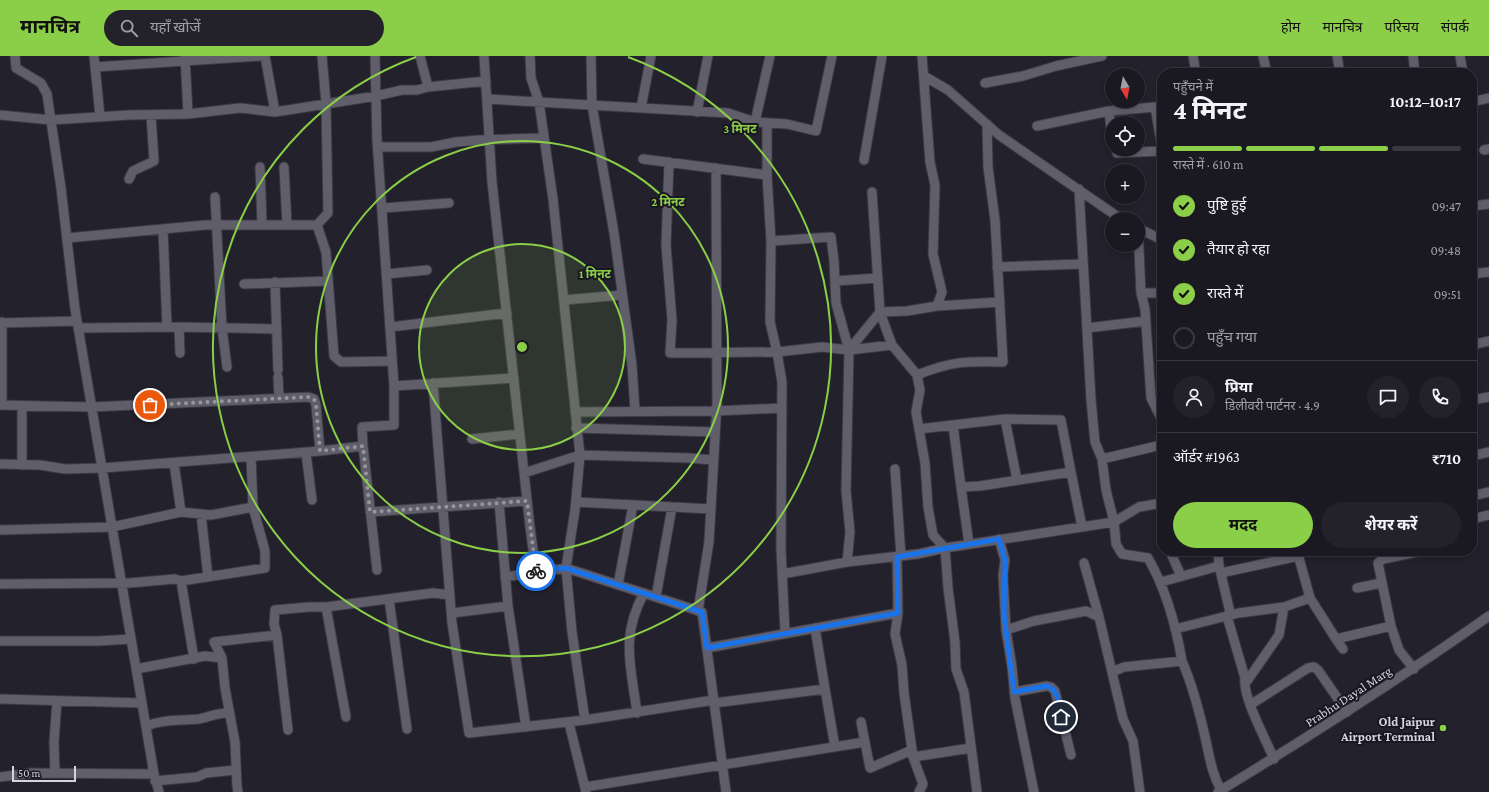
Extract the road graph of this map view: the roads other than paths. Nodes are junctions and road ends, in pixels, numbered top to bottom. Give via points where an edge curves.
1 (15, 56) edge
2 (94, 56) edge
3 (260, 56) edge
4 (265, 56) edge
5 (322, 56) edge
6 (375, 56) edge
7 (420, 56) edge
8 (484, 56) edge
9 (530, 56) edge
10 (591, 56) edge
11 (651, 56) edge
12 (708, 56) edge
13 (770, 56) edge
14 (832, 56) edge
15 (882, 56) edge
16 (922, 56) edge
17 (1102, 56) edge
18 (1193, 56) edge
19 (1263, 56) edge
20 (1336, 56) edge
21 (1413, 56) edge
22 (1460, 56) edge
23 (236, 57) edge
24 (185, 58) edge
25 (1081, 58) edge
26 (95, 66) junction
27 (1195, 68) edge
28 (1266, 68) edge
29 (1339, 68) edge
30 (1414, 68) edge
31 (1462, 68) edge
32 (924, 76) junction
33 (486, 81) junction
34 (985, 83) dead end
35 (428, 87) junction
36 (376, 96) junction
37 (1489, 98) edge
38 (487, 99) junction
39 (1477, 101) edge
40 (539, 102) junction
41 (326, 103) junction
42 (592, 105) junction
43 (641, 108) junction
44 (1109, 111) junction
45 (275, 112) junction
46 (697, 112) junction
47 (188, 114) junction
48 (151, 115) junction
49 (0, 116) edge
50 (100, 116) junction
51 (1110, 116) edge
52 (1157, 118) edge
53 (51, 120) junction
54 (755, 122) junction
55 (767, 123) junction
56 (987, 124) junction
57 (1037, 126) dead end
58 (544, 138) junction
59 (490, 139) junction
60 (378, 147) junction
61 (1145, 152) edge
62 (1157, 152) edge
63 (643, 159) dead end
64 (864, 160) dead end
65 (669, 162) junction
66 (284, 167) dead end
67 (260, 168) dead end
68 (716, 168) junction
69 (767, 175) junction
70 (129, 179) dead end
71 (1079, 189) junction
72 (872, 192) dead end
73 (215, 197) dead end
74 (449, 203) dead end
75 (1489, 204) edge
76 (1477, 205) edge
77 (383, 208) junction
78 (1111, 212) edge
79 (217, 225) junction
80 (262, 225) junction
81 (287, 225) junction
82 (317, 225) junction
83 (163, 229) junction
84 (1145, 231) edge
85 (1157, 237) edge
86 (67, 238) junction
87 (771, 241) junction
88 (1139, 252) edge
89 (1083, 264) junction
90 (997, 267) junction
91 (427, 270) dead end
92 (1489, 272) edge
93 (1477, 273) edge
94 (387, 274) junction
95 (878, 278) junction
96 (328, 281) junction
97 (835, 281) junction
98 (275, 282) junction
99 (244, 284) dead end
100 (1141, 293) junction
101 (1157, 293) edge
102 (622, 296) junction
103 (564, 300) junction
104 (1000, 302) junction
105 (937, 306) junction
106 (880, 312) junction
107 (506, 313) junction
108 (1145, 321) junction
109 (1, 322) edge
110 (77, 325) junction
111 (167, 327) junction
112 (179, 327) junction
113 (390, 327) junction
114 (222, 328) junction
115 (1087, 328) junction
116 (277, 329) junction
117 (1489, 341) edge
118 (1477, 344) edge
119 (892, 345) junction
120 (850, 350) junction
121 (777, 352) junction
122 (180, 353) dead end
123 (715, 353) junction
124 (392, 360) junction
125 (227, 367) dead end
126 (917, 375) junction
127 (514, 378) junction
128 (433, 383) junction
129 (394, 386) junction
130 (1489, 397) edge
131 (279, 398) junction
132 (1477, 399) edge
133 (1, 405) edge
134 (22, 406) junction
135 (92, 407) junction
136 (782, 408) junction
137 (1157, 410) edge
138 (635, 411) junction
139 (716, 411) junction
140 (575, 412) junction
141 (1005, 419) junction
142 (954, 425) junction
143 (576, 428) junction
144 (919, 429) junction
145 (715, 432) junction
146 (520, 434) junction
147 (472, 439) dead end
148 (1157, 445) edge
149 (363, 446) junction
150 (320, 451) junction
151 (1489, 452) edge
152 (306, 453) junction
153 (580, 455) junction
154 (1477, 455) edge
155 (251, 457) junction
156 (1102, 459) junction
157 (713, 460) junction
158 (174, 463) junction
159 (0, 464) edge
160 (22, 465) junction
161 (102, 468) junction
162 (895, 469) dead end
163 (1071, 472) junction
164 (524, 473) junction
165 (1017, 480) junction
166 (960, 487) junction
167 (1489, 492) edge
168 (1477, 495) edge
169 (312, 500) dead end
170 (527, 501) junction
171 (499, 502) junction
172 (576, 502) junction
173 (1157, 504) edge
174 (633, 505) junction
175 (443, 506) junction
176 (253, 507) junction
177 (672, 507) junction
178 (711, 509) junction
179 (181, 512) junction
180 (370, 512) junction
181 (201, 514) junction
182 (1489, 515) edge
183 (1477, 518) edge
184 (1114, 522) junction
185 (112, 527) junction
186 (1082, 527) junction
187 (0, 530) edge
188 (999, 539) junction
189 (970, 544) junction
190 (945, 548) junction
191 (899, 556) junction
192 (1172, 556) edge
193 (1219, 556) edge
194 (1382, 556) edge
195 (847, 562) junction
196 (1084, 563) dead end
197 (566, 568) junction
198 (1220, 569) junction
199 (377, 570) dead end
200 (536, 572) junction
201 (782, 574) junction
202 (1181, 576) junction
203 (208, 577) junction
204 (505, 577) junction
205 (181, 581) junction
206 (1161, 582) junction
207 (122, 583) junction
208 (1381, 583) junction
209 (0, 584) edge
210 (618, 585) junction
211 (1357, 588) dead end
212 (644, 593) junction
213 (450, 595) junction
214 (656, 597) junction
215 (1310, 598) junction
216 (389, 599) junction
217 (508, 606) junction
218 (326, 607) junction
219 (1284, 607) junction
220 (698, 610) junction
221 (452, 613) junction
222 (898, 613) junction
223 (1227, 616) junction
224 (1489, 616) edge
225 (1099, 617) junction
226 (1391, 626) junction
227 (815, 628) junction
228 (1175, 629) junction
229 (1006, 630) junction
230 (785, 632) junction
231 (277, 635) junction
232 (131, 638) junction
233 (1336, 639) junction
234 (0, 641) edge
235 (707, 648) junction
236 (1343, 649) dead end
237 (222, 658) junction
238 (194, 659) junction
239 (1182, 661) junction
240 (136, 669) junction
241 (1414, 669) junction
242 (1112, 672) junction
243 (1244, 686) junction
244 (825, 689) junction
245 (1014, 692) junction
246 (0, 700) edge
247 (57, 701) junction
248 (714, 701) junction
249 (142, 703) junction
250 (1250, 705) junction
251 (1347, 712) junction
252 (229, 713) junction
253 (637, 713) junction
254 (346, 717) dead end
255 (585, 720) junction
256 (862, 722) dead end
257 (569, 723) junction
258 (146, 726) junction
259 (526, 727) junction
260 (407, 729) dead end
261 (288, 730) dead end
262 (866, 742) junction
263 (835, 747) junction
264 (971, 748) junction
265 (912, 753) junction
266 (1071, 755) dead end
267 (1274, 758) junction
268 (722, 765) junction
269 (236, 770) junction
270 (55, 773) junction
271 (0, 777) edge
272 (155, 777) junction
273 (586, 790) edge
274 (1137, 791) edge
275 (1220, 791) edge
276 (159, 792) edge
277 (238, 792) edge
278 (726, 792) edge
279 (919, 792) edge
280 (978, 792) edge
281 (1034, 792) edge

1 - 53 street via 16,68 41,83 48,94
2 - 26 street
3 - 23 street
4 - 45 street
5 - 41 street
6 - 36 street
7 - 35 street
8 - 33 street
9 - 40 street via 531,78
10 - 42 street
11 - 43 street
12 - 46 street
13 - 54 street
14 - 55 street via 816,131 787,124
15 - 64 street
16 - 32 street
17 - 25 street
18 - 27 street
19 - 28 street
20 - 29 street
21 - 30 street
22 - 31 street
23 - 24 street
24 - 26 street
24 - 47 street
25 - 34 street via 1023,76
26 - 50 street
32 - 56 street via 948,90
32 - 105 street via 930,162 935,185 933,254 942,292
33 - 35 street
33 - 38 street
35 - 36 street
36 - 41 street
36 - 60 street
37 - 39 street
38 - 40 street
38 - 59 street
40 - 42 street
40 - 58 street
41 - 45 street
41 - 82 street via 328,213
42 - 43 street
42 - 102 street
43 - 46 street
44 - 51 street
44 - 52 street via 1155,107
44 - 57 street
45 - 47 street via 240,108
46 - 54 street via 728,114
47 - 48 street
48 - 50 street
48 - 70 street via 154,161 133,171
49 - 53 street
50 - 53 street
53 - 86 street
54 - 55 street
55 - 69 street
56 - 71 street via 999,135
56 - 90 street via 988,167 995,220
58 - 59 street
58 - 103 street
59 - 60 street via 431,147
59 - 107 street
60 - 77 street
61 - 62 street
63 - 65 street
65 - 68 street
65 - 123 street via 666,245 672,320 670,353
66 - 81 street
67 - 80 street
68 - 69 street
68 - 123 street
69 - 87 street
71 - 78 street
71 - 89 street
72 - 95 street
73 - 79 street
74 - 77 street
75 - 76 street
77 - 94 street
79 - 80 street
79 - 83 street
79 - 114 street
80 - 81 street
81 - 82 street
82 - 96 street via 326,252
83 - 86 street
83 - 111 street
84 - 85 street
86 - 110 street
87 - 97 street via 831,237
87 - 121 street via 770,322
88 - 100 street
89 - 90 street
89 - 115 street
90 - 104 street
91 - 94 street
92 - 93 street
94 - 113 street
95 - 97 street
95 - 106 street
96 - 98 street
96 - 124 street via 334,356 337,360
97 - 120 street via 836,303
98 - 99 street
98 - 116 street
100 - 101 street
100 - 108 street
102 - 103 street
102 - 138 street via 632,364
103 - 140 street
104 - 105 street
104 - 126 street via 1003,362 964,361 941,365
105 - 106 street
106 - 119 street
106 - 120 street
107 - 113 street
107 - 127 street
108 - 115 street
108 - 137 street via 1151,398
109 - 110 street
109 - 133 street
110 - 111 street
110 - 135 street
111 - 112 street
112 - 114 street
112 - 122 street
113 - 124 street
114 - 116 street
114 - 125 street
115 - 156 street via 1095,442
116 - 131 street
117 - 118 street
119 - 120 street
119 - 126 street
120 - 121 street via 822,347
120 - 195 street via 846,492 850,532
121 - 123 street
121 - 136 street via 782,382
123 - 139 street
124 - 129 street
126 - 144 street via 920,390 916,412
127 - 128 street
127 - 146 street
128 - 129 street
128 - 175 street
129 - 149 street via 394,425 362,427
130 - 132 street
131 - 135 street
131 - 150 street via 314,399
133 - 134 street
134 - 135 street
134 - 160 street
135 - 161 street
136 - 139 street
136 - 201 street
138 - 139 street
138 - 140 street
139 - 145 street
140 - 143 street
141 - 142 street
141 - 163 street via 1061,420
141 - 165 street
142 - 144 street
142 - 166 street
143 - 145 street
143 - 153 street
144 - 190 street via 933,535
145 - 157 street
146 - 147 street
146 - 164 street
148 - 156 street
149 - 150 street
149 - 180 street
150 - 152 street
151 - 154 street
152 - 155 street
152 - 169 street
153 - 157 street
153 - 164 street
153 - 172 street
155 - 158 street
155 - 176 street
156 - 184 street
157 - 178 street
158 - 161 street
158 - 179 street
159 - 160 street
160 - 161 street via 65,469
161 - 185 street
162 - 191 street
163 - 165 street
163 - 186 street
164 - 170 street
165 - 166 street
166 - 189 street
167 - 168 street
170 - 171 street
170 - 200 street
171 - 175 street
171 - 204 street
172 - 174 street
172 - 197 street
173 - 184 street via 1139,508
174 - 177 street
174 - 210 street
175 - 180 street
175 - 213 street
176 - 181 street via 211,515
176 - 203 street via 265,551 266,568
177 - 178 street
177 - 214 street
178 - 220 street via 710,542
179 - 181 street
179 - 185 street
180 - 199 street
181 - 203 street
182 - 183 street
184 - 186 street
184 - 206 street via 1116,544 1122,554 1148,558
185 - 187 street
185 - 207 street
186 - 188 street
188 - 189 street
188 - 229 street via 1005,560
189 - 190 street
190 - 191 street
190 - 264 street via 956,669 964,692
191 - 195 street
191 - 222 street
192 - 202 street
193 - 198 street
194 - 208 street via 1378,563
195 - 201 street
196 - 225 street
197 - 200 street
197 - 210 street
197 - 255 street
198 - 202 street
198 - 215 street via 1299,558
198 - 223 street via 1230,612
200 - 204 street
201 - 230 street
202 - 206 street
203 - 205 street
204 - 217 street
205 - 207 street via 175,579
205 - 238 street
206 - 228 street
207 - 209 street
207 - 232 street
208 - 211 street
208 - 226 street
210 - 212 street
212 - 214 street
212 - 253 street via 634,611 629,632 631,678
213 - 216 street via 433,593
213 - 221 street
214 - 220 street
215 - 219 street
215 - 233 street
216 - 218 street
216 - 260 street
217 - 221 street
217 - 259 street
218 - 231 street via 275,610 274,624
218 - 254 street
219 - 223 street
219 - 243 street via 1279,635
220 - 235 street via 702,612
221 - 259 street via 469,733
222 - 227 street
222 - 265 street via 895,634 902,665
223 - 228 street
223 - 243 street via 1245,678
224 - 241 street, Prabhu Dayal Marg
225 - 229 street via 1086,611 1034,621
225 - 242 street
226 - 233 street
226 - 241 street via 1400,650
227 - 230 street
227 - 244 street
228 - 239 street
229 - 245 street
230 - 235 street
231 - 237 street via 214,642
231 - 261 street
232 - 234 street via 98,641
232 - 240 street
233 - 236 street
235 - 248 street
237 - 238 street via 206,656
237 - 252 street
238 - 240 street
239 - 242 street via 1124,667
239 - 275 street via 1191,684 1211,768
240 - 249 street
241 - 251 street, Prabhu Dayal Marg
242 - 274 street via 1123,720 1133,741
243 - 250 street
244 - 248 street
244 - 263 street
245 - 266 street via 1052,687
245 - 281 street
246 - 247 street
247 - 249 street
247 - 270 street
248 - 253 street
248 - 268 street
249 - 258 street
250 - 251 street via 1308,668 1314,667
250 - 267 street
251 - 267 street, Prabhu Dayal Marg
252 - 258 street via 221,712 210,717 194,719 158,721
252 - 269 street via 235,742
253 - 255 street
255 - 257 street
256 - 262 street
257 - 259 street
257 - 273 street
258 - 272 street
262 - 263 street
262 - 265 street via 870,768
263 - 268 street
264 - 265 street
264 - 280 street
265 - 279 street via 923,784
267 - 275 street, Prabhu Dayal Marg
268 - 273 street
268 - 278 street
269 - 272 street via 206,773 197,777
269 - 277 street
270 - 271 street
270 - 272 street
272 - 276 street

